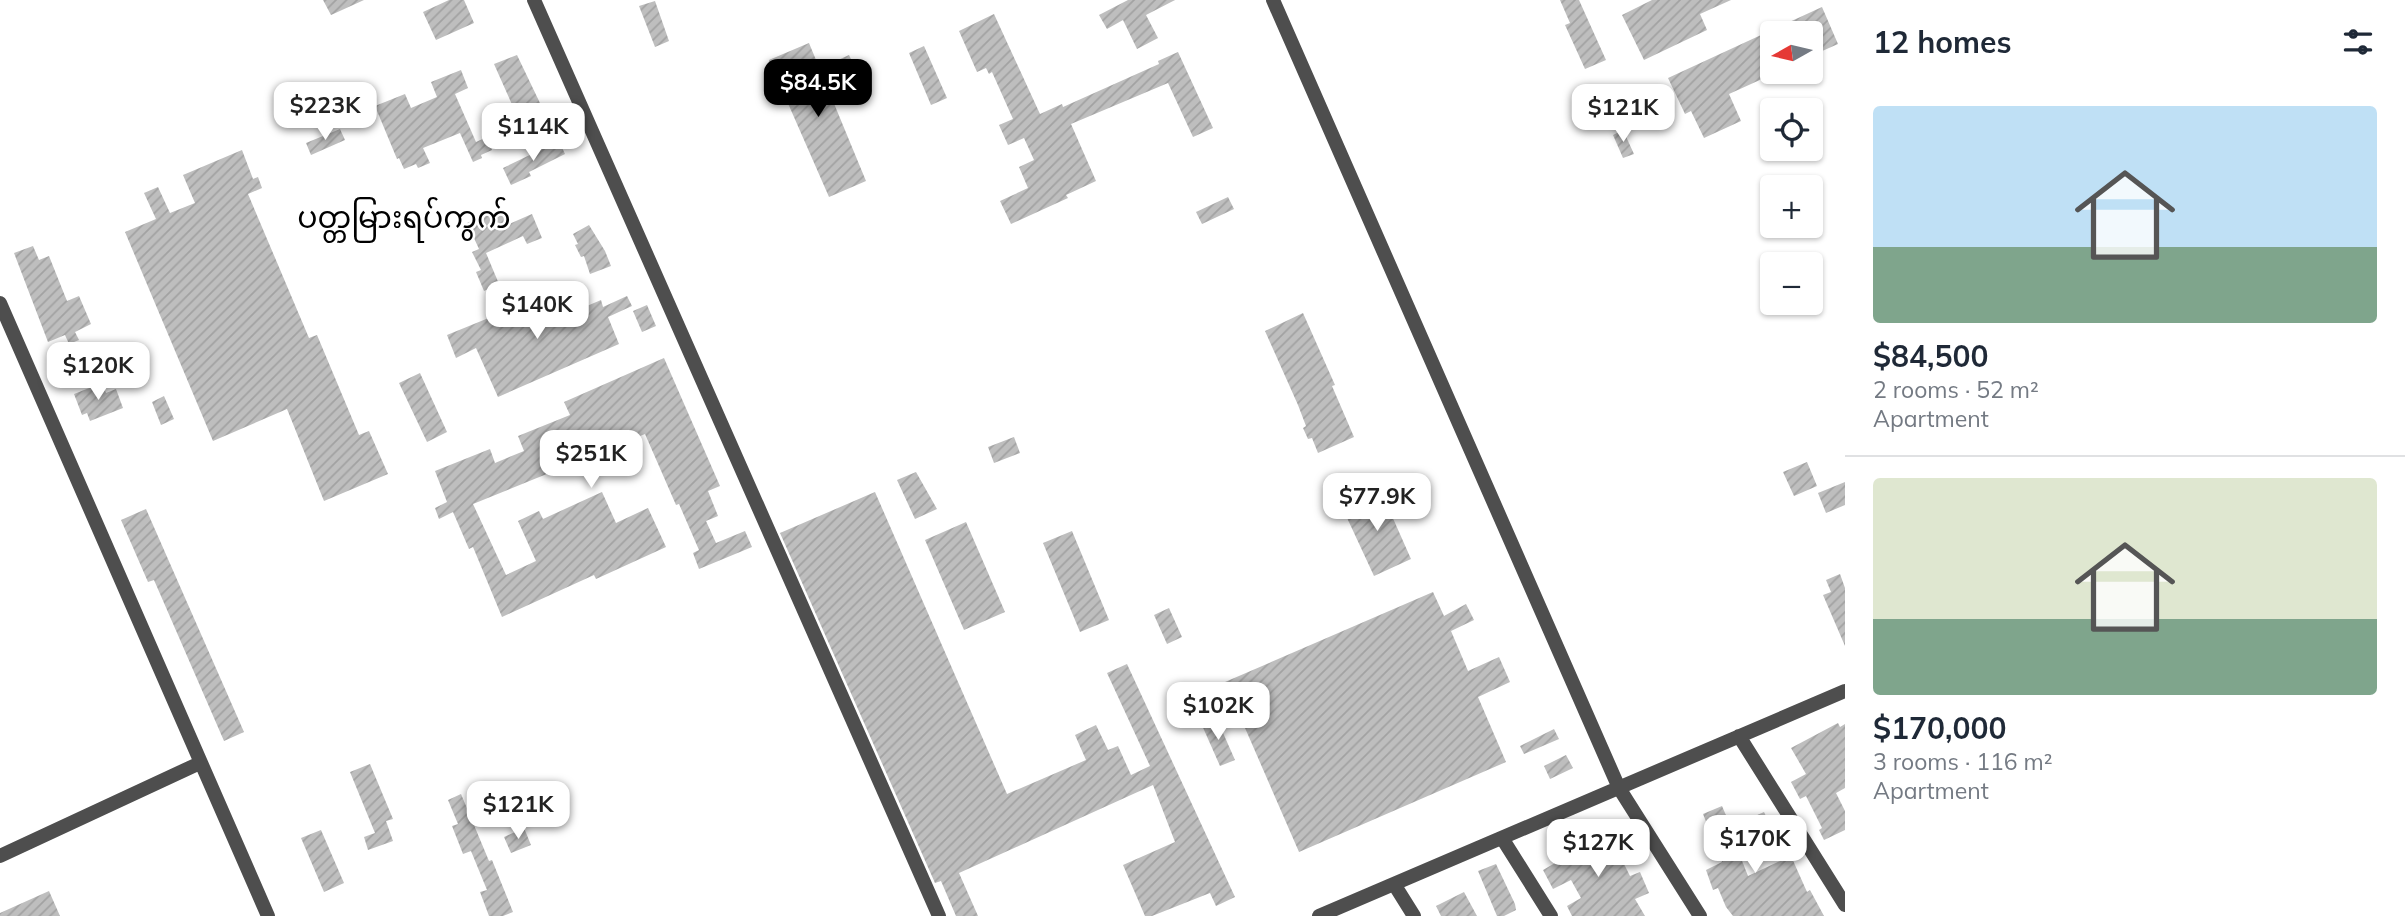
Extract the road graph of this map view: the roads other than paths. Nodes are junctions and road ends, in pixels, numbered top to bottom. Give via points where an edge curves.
1 (534, 0) edge
2 (1273, 0) edge
3 (0, 303) edge
4 (1844, 693) edge
5 (1739, 736) junction
6 (200, 763) junction
7 (1619, 788) junction
8 (1502, 838) junction
9 (0, 856) edge
10 (1394, 884) junction
11 (1845, 905) edge
12 (268, 916) edge
13 (939, 916) edge
14 (1320, 916) edge
15 (1414, 916) edge
16 (1551, 916) edge
17 (1700, 916) edge

1 - 13 street
2 - 7 street
3 - 6 street
4 - 5 street
5 - 7 street
5 - 11 street
6 - 9 street
6 - 12 street
7 - 8 street
7 - 17 street
8 - 10 street
8 - 16 street
10 - 14 street
10 - 15 street

